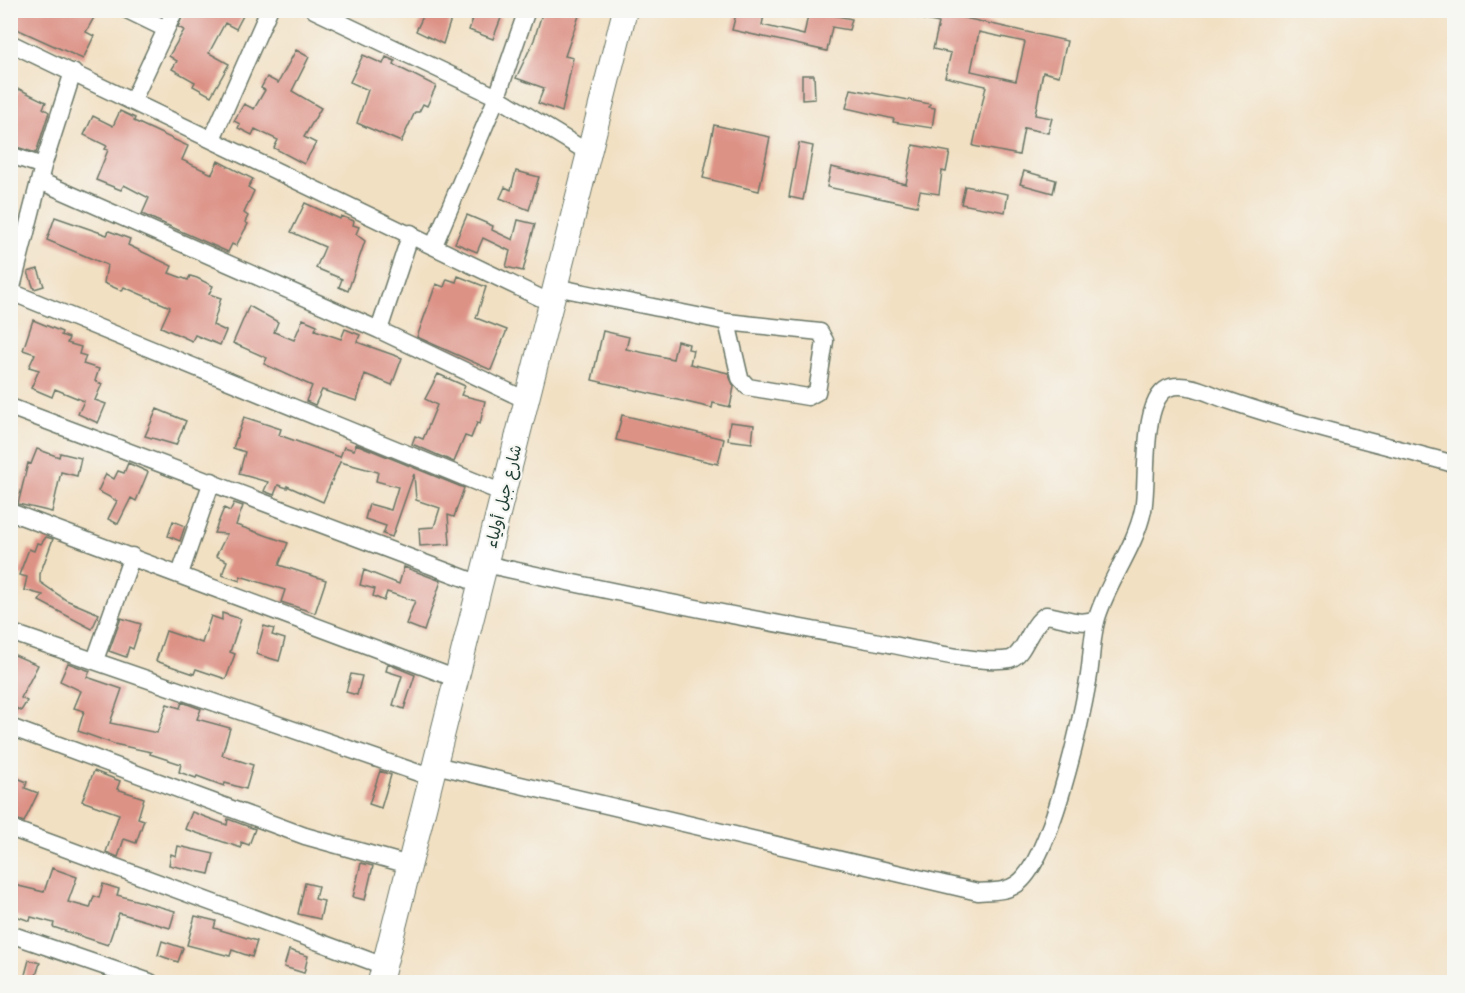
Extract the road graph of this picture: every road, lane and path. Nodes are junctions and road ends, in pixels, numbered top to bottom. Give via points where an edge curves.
1 (127, 10) edge
2 (175, 10) edge
3 (269, 10) edge
4 (314, 10) edge
5 (527, 10) edge
6 (625, 10) edge
7 (166, 29) junction
8 (10, 43) edge
9 (73, 72) junction
10 (497, 97) junction
11 (132, 100) junction
12 (212, 139) junction
13 (590, 153) junction
14 (10, 155) edge
15 (41, 174) junction
16 (411, 233) junction
17 (434, 244) junction
18 (12, 286) edge
19 (553, 295) junction
20 (727, 322) junction
21 (379, 330) junction
22 (526, 400) junction
23 (10, 407) edge
24 (1455, 464) edge
25 (212, 481) junction
26 (503, 493) junction
27 (10, 512) edge
28 (132, 556) junction
29 (180, 574) junction
30 (483, 574) junction
31 (1097, 618) junction
32 (10, 632) edge
33 (95, 660) junction
34 (457, 679) junction
35 (10, 727) edge
36 (434, 771) junction
37 (10, 828) edge
38 (409, 865) junction
39 (10, 934) edge
40 (382, 974) edge
41 (150, 982) edge

1 - 7 street
2 - 7 street
3 - 12 street
4 - 10 street
5 - 10 street
6 - 13 highway, شارع جبل أولياء
7 - 11 street
8 - 9 street
9 - 11 street
9 - 15 street
10 - 13 street
10 - 17 street
11 - 12 street
12 - 16 street
13 - 19 highway, شارع جبل أولياء
14 - 15 street
15 - 18 street
15 - 21 street
16 - 17 street
16 - 21 street
17 - 19 street
18 - 26 street
19 - 20 street
19 - 22 highway, شارع جبل أولياء
20 - 20 street via 820,332 825,340 817,392 808,397 748,387 740,378
21 - 22 street
22 - 26 highway, شارع جبل أولياء
23 - 25 street
24 - 31 street via 1273,416 1189,387 1170,387 1158,395 1150,415 1143,509 1138,527
25 - 29 street
25 - 30 street
26 - 30 highway, شارع جبل أولياء
27 - 28 street
28 - 29 street
28 - 33 street
29 - 34 street
30 - 31 street via 957,656 1011,659 1019,653 1038,620 1046,615 1079,622
30 - 34 highway, شارع جبل أولياء
31 - 36 street via 1068,767 1044,841 1027,876 1015,886 998,891 978,892
32 - 33 street
33 - 36 street
34 - 36 highway, شارع جبل أولياء
35 - 38 street via 305,836
36 - 38 highway, شارع جبل أولياء
37 - 40 street
38 - 40 highway, شارع جبل أولياء
39 - 41 street

